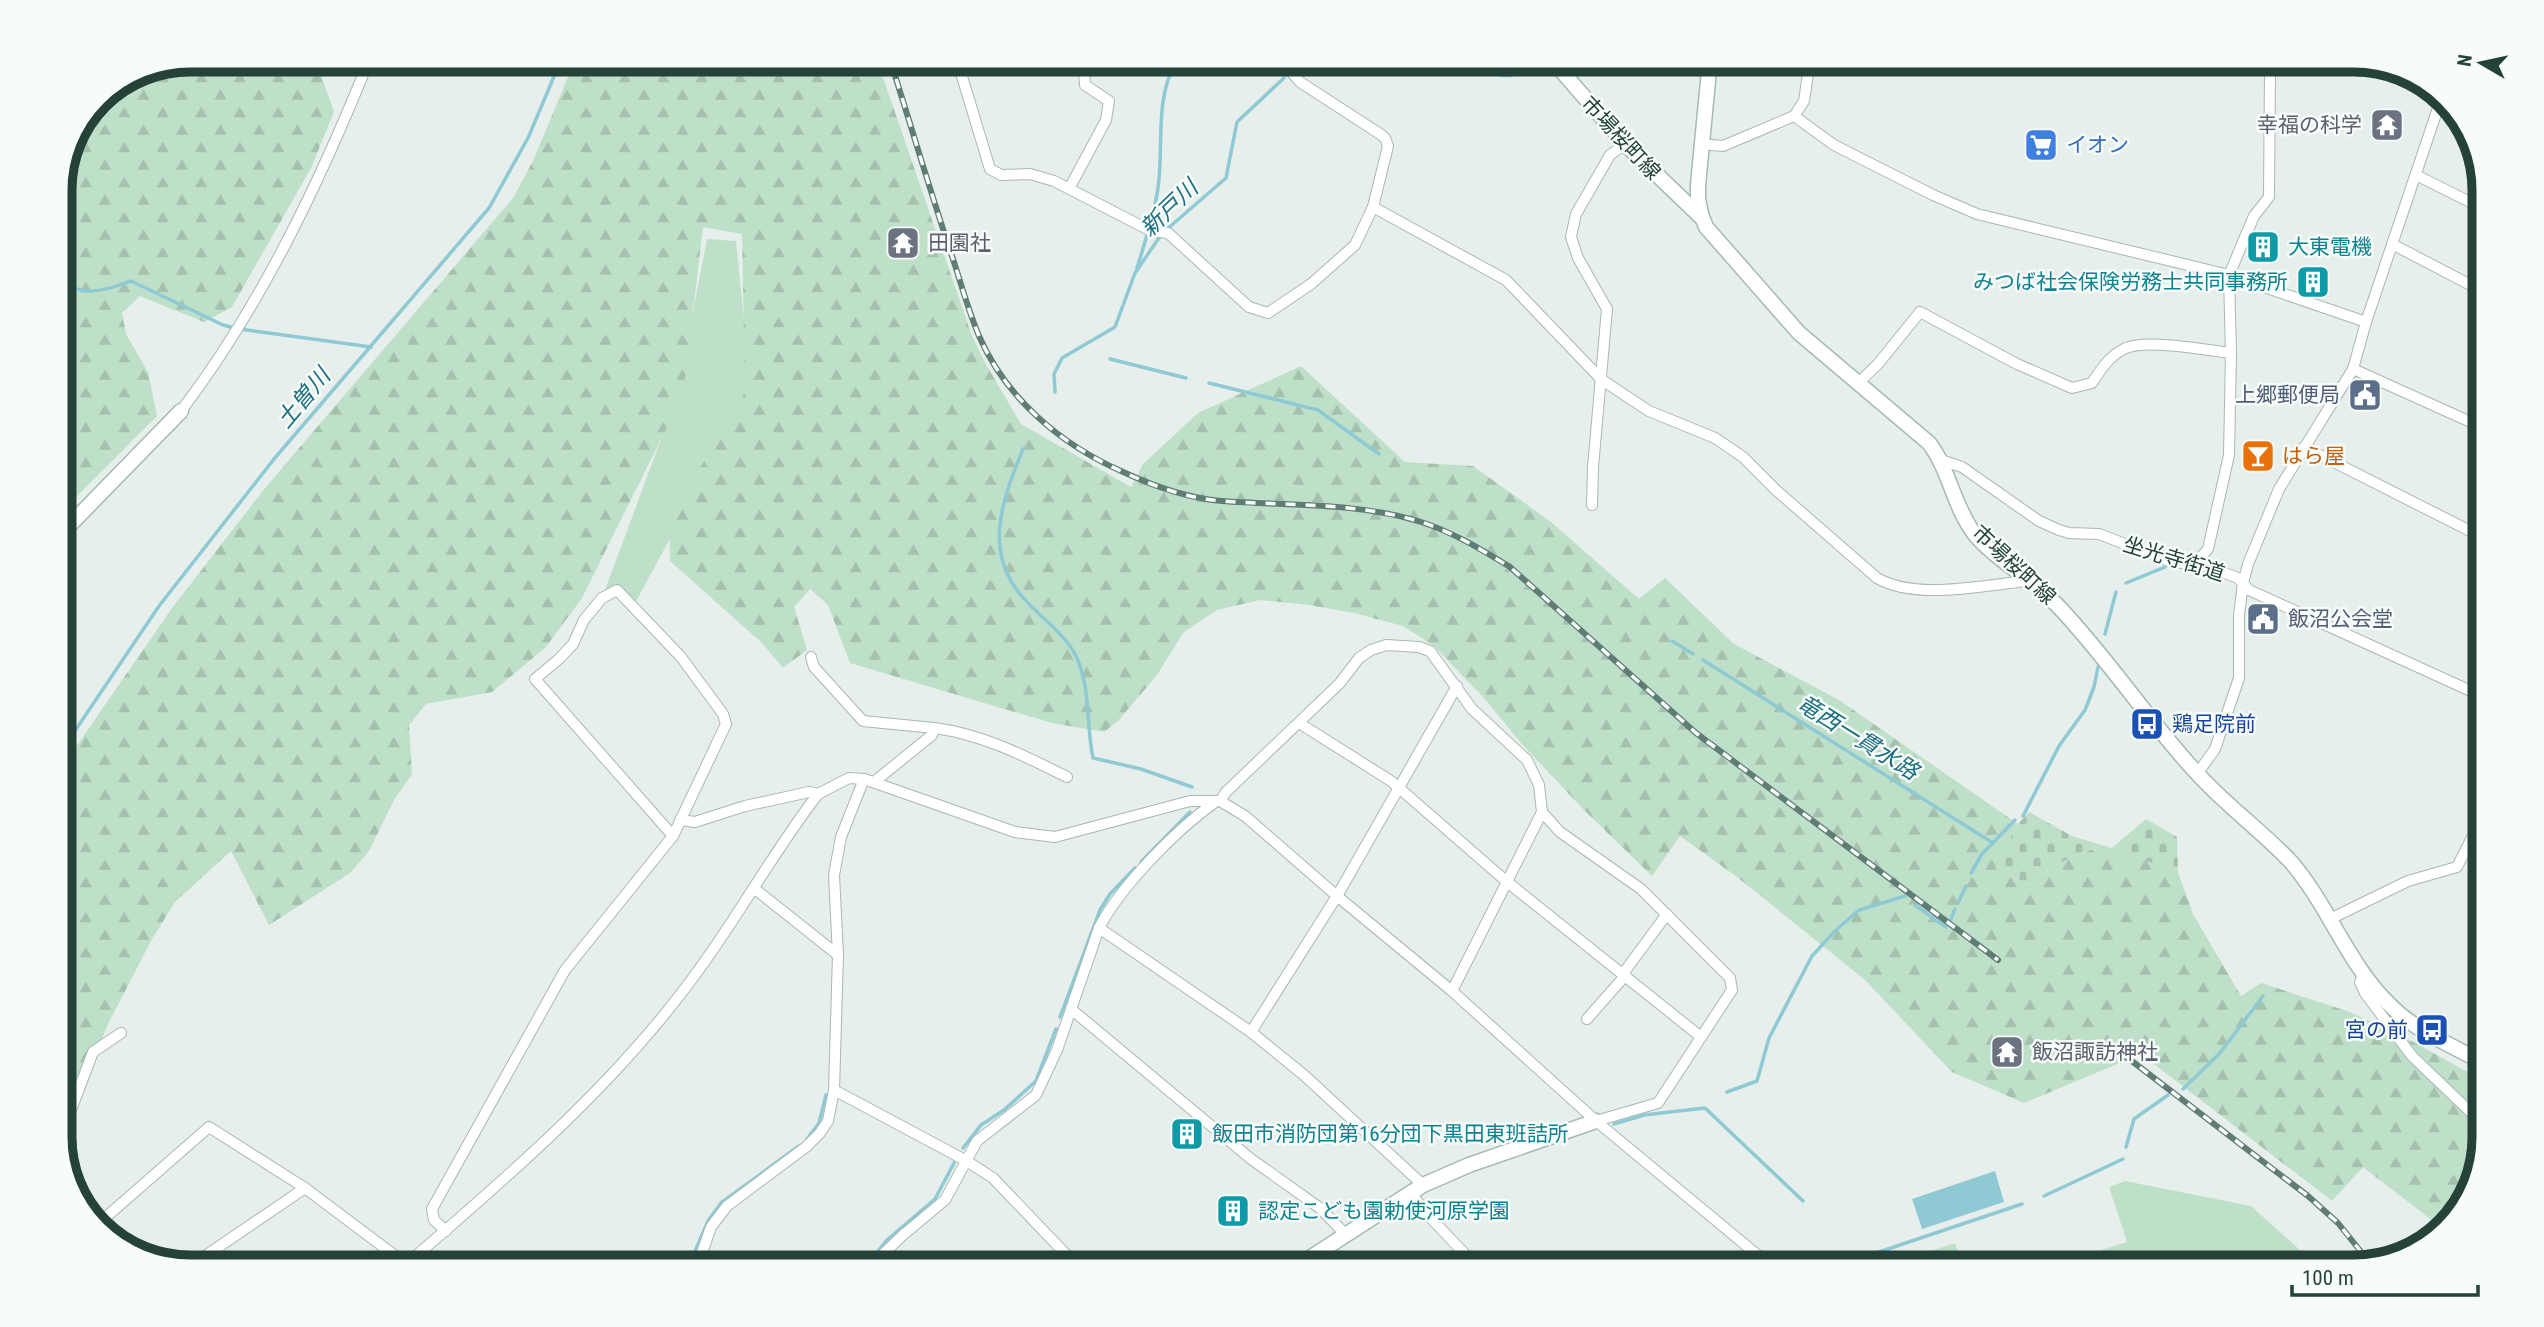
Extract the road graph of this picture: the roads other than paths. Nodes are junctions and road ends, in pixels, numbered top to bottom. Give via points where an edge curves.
1 (364, 72) edge
2 (961, 72) edge
3 (1084, 72) edge
4 (1291, 72) edge
5 (1563, 72) edge
6 (1709, 72) edge
7 (1808, 72) edge
8 (2270, 72) edge
9 (2438, 107) edge
10 (1794, 116) junction
11 (1625, 144) junction
12 (1700, 144) junction
13 (2416, 175) junction
14 (1070, 187) junction
15 (2472, 203) edge
16 (1373, 207) junction
17 (1703, 219) junction
18 (2392, 244) junction
19 (2229, 275) junction
20 (2472, 286) edge
21 (2366, 322) junction
22 (2231, 353) junction
23 (2353, 369) junction
24 (1602, 380) junction
25 (1858, 383) junction
26 (181, 411) joint
27 (2472, 423) edge
28 (2304, 447) junction
29 (1941, 460) junction
30 (1592, 505) dead end
31 (72, 523) edge
32 (2472, 532) edge
33 (2188, 564) junction
34 (2028, 579) junction
35 (2243, 583) junction
36 (811, 657) dead end
37 (1457, 686) junction
38 (2472, 692) edge
39 (1299, 723) junction
40 (934, 728) junction
41 (2197, 774) junction
42 (1067, 777) dead end
43 (869, 780) junction
44 (1399, 787) junction
45 (818, 794) junction
46 (1217, 802) junction
47 (1542, 812) junction
48 (680, 820) junction
49 (673, 836) junction
50 (2472, 838) edge
51 (1506, 881) junction
52 (755, 889) junction
53 (1337, 896) junction
54 (1667, 914) junction
55 (2330, 919) junction
56 (1099, 928) junction
57 (838, 955) junction
58 (2364, 974) junction
59 (1623, 976) junction
60 (1452, 991) junction
61 (1071, 1009) junction
62 (1587, 1019) dead end
63 (1251, 1032) junction
64 (121, 1033) dead end
65 (1701, 1037) junction
66 (2472, 1056) edge
67 (834, 1090) junction
68 (72, 1107) edge
69 (2472, 1111) edge
70 (1596, 1121) junction
71 (965, 1160) junction
72 (305, 1188) junction
73 (1417, 1189) junction
74 (104, 1218) edge
75 (446, 1231) junction
76 (1346, 1235) junction
77 (207, 1255) edge
78 (393, 1255) edge
79 (419, 1255) edge
80 (702, 1255) edge
81 (882, 1255) edge
82 (1066, 1255) edge
83 (1316, 1255) edge
84 (1462, 1255) edge
85 (1756, 1255) edge

1 - 26 street via 334,146 266,278 212,370
2 - 14 street via 990,169 1000,174 1030,174
3 - 14 street via 1085,85 1109,101 1106,120
4 - 16 street via 1385,138 1388,146
5 - 11 main road, 市場桜町線
6 - 12 main road
7 - 10 street via 1804,101
8 - 19 street via 2269,197 2254,216
9 - 13 street
10 - 12 street via 1723,146
10 - 19 street via 1834,145 1977,214
11 - 17 main road, 市場桜町線
11 - 24 street via 1610,155 1576,214 1571,237 1607,309
12 - 17 main road via 1698,199
13 - 15 street
13 - 18 street
14 - 16 street via 1151,231 1168,233 1249,307 1268,313 1311,284 1355,245
16 - 24 street via 1506,281
17 - 25 main road, 市場桜町線 via 1799,333
18 - 20 street
18 - 21 street
19 - 21 street
19 - 22 street
21 - 23 street
22 - 25 street via 2167,345 2127,347 2106,361 2092,383 2072,388 1920,312
22 - 33 street via 2230,455 2208,549
23 - 27 street
23 - 28 street
24 - 30 street
24 - 34 street via 1649,411 1715,438 1743,457 1890,585 1948,589
25 - 29 main road, 市場桜町線 via 1929,443
26 - 31 main road
28 - 32 street
28 - 35 street via 2278,489
29 - 33 street, 坐光寺街道 via 1962,467 2059,530 2099,534
29 - 34 main road, 市場桜町線 via 1974,533
33 - 35 street, 坐光寺街道 via 2209,567
34 - 41 main road, 市場桜町線 via 2097,647
35 - 38 street, 坐光寺街道 via 2249,590
35 - 41 street via 2239,678 2215,749
36 - 40 street via 814,667 863,721
37 - 39 street via 1430,651 1386,645 1359,658
37 - 44 street
37 - 47 street via 1472,709 1527,760 1539,785
39 - 44 street
39 - 46 street
40 - 42 street via 986,740
40 - 43 street via 932,735
41 - 55 main road, 市場桜町線 via 2291,862
43 - 45 street via 849,778
43 - 46 street via 1016,832 1055,837 1190,801
43 - 57 street via 841,837 834,875
44 - 51 street
44 - 53 street
45 - 48 street via 758,803 695,822
45 - 52 street
46 - 53 street via 1245,816
46 - 56 street via 1199,813 1150,862
47 - 51 street
47 - 54 street via 1560,832 1642,889
48 - 49 street
48 - 49 street via 726,724 681,657 617,590 602,598 573,644 535,679
49 - 75 street via 565,970 523,1042 432,1209
50 - 55 street via 2457,867 2408,881
51 - 59 street
51 - 60 street
52 - 57 street
52 - 75 street via 686,988 625,1060
53 - 60 street
53 - 63 street
54 - 59 street
54 - 65 street via 1730,978 1732,990
55 - 58 main road, 市場桜町線
56 - 61 street
56 - 63 street
57 - 67 street
58 - 66 main road, 市場桜町線 via 2391,1007
58 - 69 street via 2360,982 2365,993 2404,1046
59 - 62 street
59 - 65 street
60 - 70 street
61 - 71 street via 1036,1095 976,1141
61 - 76 street via 1251,1159 1320,1208
63 - 73 street via 1305,1076
64 - 68 street via 93,1052
65 - 70 street via 1658,1103
67 - 71 street
67 - 80 street via 828,1121 820,1133 727,1206 712,1227
70 - 73 main road via 1469,1165
70 - 85 street
71 - 81 street via 945,1200
71 - 82 street via 993,1178
72 - 74 street via 209,1127
72 - 77 street
72 - 78 street
73 - 76 main road
73 - 84 street via 1427,1214
75 - 79 street
76 - 83 main road

